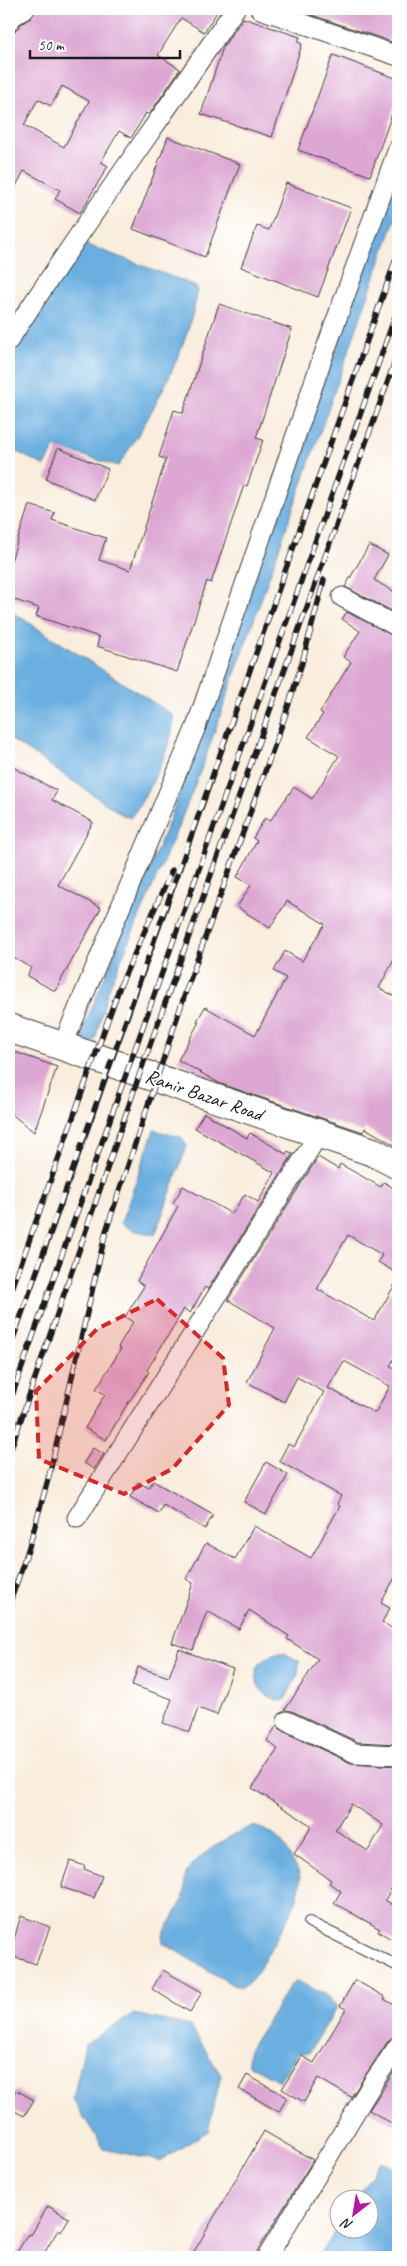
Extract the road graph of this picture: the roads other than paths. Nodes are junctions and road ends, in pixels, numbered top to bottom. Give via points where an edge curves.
1 (24, 9) edge
2 (235, 9) edge
3 (260, 9) edge
4 (9, 22) edge
5 (398, 56) edge
6 (398, 149) edge
7 (9, 340) edge
8 (342, 597) dead end
9 (398, 627) edge
10 (9, 1028) edge
11 (62, 1048) junction
12 (320, 1134) junction
13 (398, 1165) edge
14 (77, 1518) dead end
15 (287, 1721) dead end
16 (398, 1755) edge
17 (309, 1922) dead end
18 (398, 1966) edge
19 (398, 2046) edge
20 (267, 2257) edge

1 - 4 street
2 - 7 street via 70,244
3 - 5 street
6 - 11 street via 196,727
8 - 9 street
10 - 11 main road, Ranir Bazar Road
11 - 12 main road, Ranir Bazar Road
12 - 13 main road, Ranir Bazar Road via 373,1152
12 - 14 street
15 - 16 street via 355,1753
17 - 18 lane
19 - 20 street

